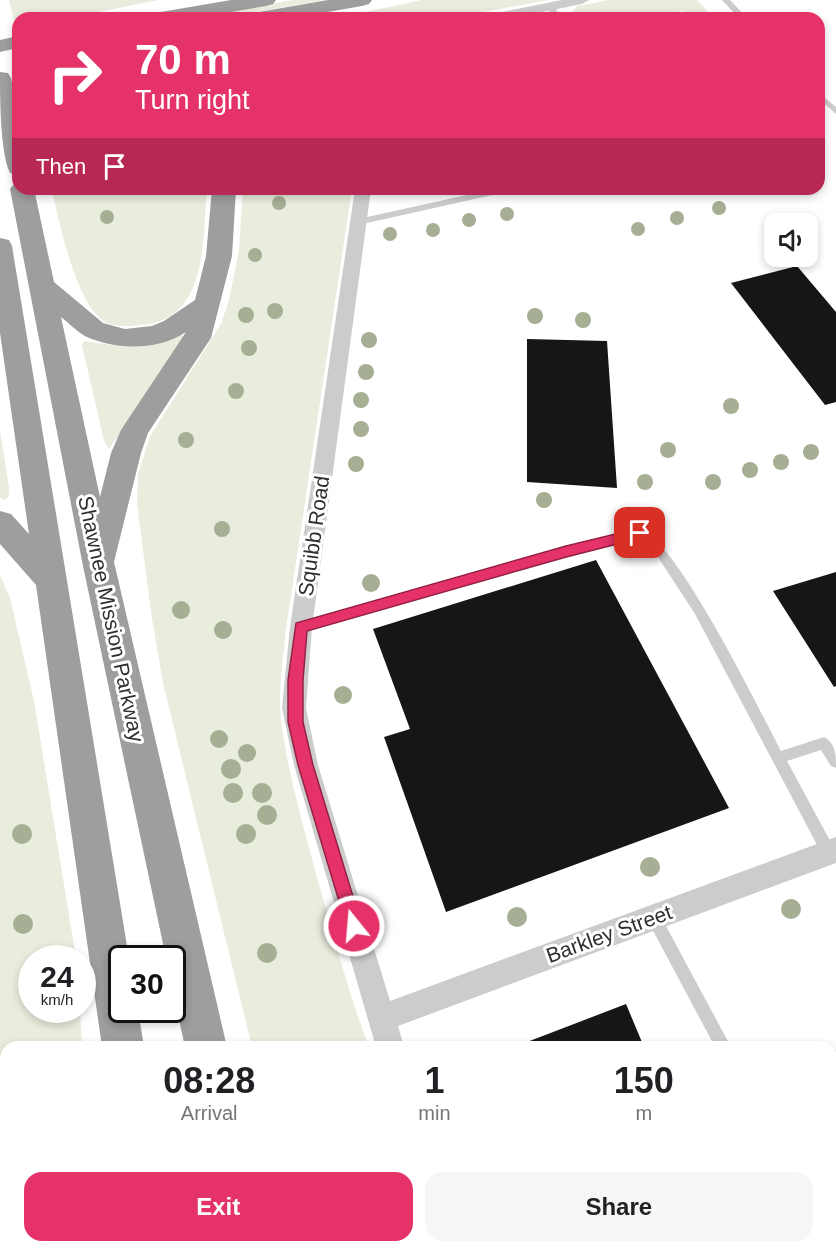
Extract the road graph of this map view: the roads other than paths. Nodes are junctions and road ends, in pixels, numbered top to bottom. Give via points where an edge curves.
1 (189, 0) edge
2 (266, 0) edge
3 (362, 0) edge
4 (582, 0) edge
5 (726, 0) edge
6 (333, 5) junction
7 (549, 6) junction
8 (170, 12) edge
9 (195, 12) edge
10 (293, 12) edge
11 (323, 12) edge
12 (520, 12) edge
13 (554, 12) edge
14 (737, 12) edge
15 (0, 78) edge
16 (825, 101) edge
17 (836, 112) edge
18 (12, 137) edge
19 (23, 195) edge
20 (224, 195) edge
21 (362, 195) edge
22 (479, 195) edge
23 (358, 222) junction
24 (0, 246) edge
25 (42, 286) junction
26 (208, 304) junction
27 (0, 523) edge
28 (99, 566) junction
29 (51, 580) junction
30 (301, 627) junction
31 (778, 758) junction
32 (836, 762) edge
33 (833, 852) edge
34 (654, 918) junction
35 (381, 1018) junction
36 (122, 1041) edge
37 (205, 1041) edge
38 (388, 1041) edge
39 (720, 1041) edge

1 - 8 highway
2 - 9 highway
3 - 6 highway
4 - 7 street
5 - 14 lane
6 - 10 highway
6 - 11 highway
7 - 12 street
7 - 13 lane
15 - 18 highway
16 - 17 lane
19 - 25 highway, Shawnee Mission Parkway
20 - 26 highway via 219,256
21 - 23 street, Squibb Road
22 - 23 lane
23 - 30 street, Squibb Road
24 - 29 highway
25 - 26 highway via 94,330 125,338 156,335
25 - 28 highway, Shawnee Mission Parkway
26 - 28 highway via 198,338 135,430
27 - 29 highway
28 - 37 highway, Shawnee Mission Parkway
29 - 36 highway
30 - 31 lane via 640,533 660,551 699,610
30 - 35 street, Squibb Road via 295,695 298,736
31 - 32 lane via 824,743
31 - 33 lane
33 - 34 street, Barkley Street
34 - 35 street, Barkley Street
34 - 39 lane
35 - 38 street, Squibb Road

